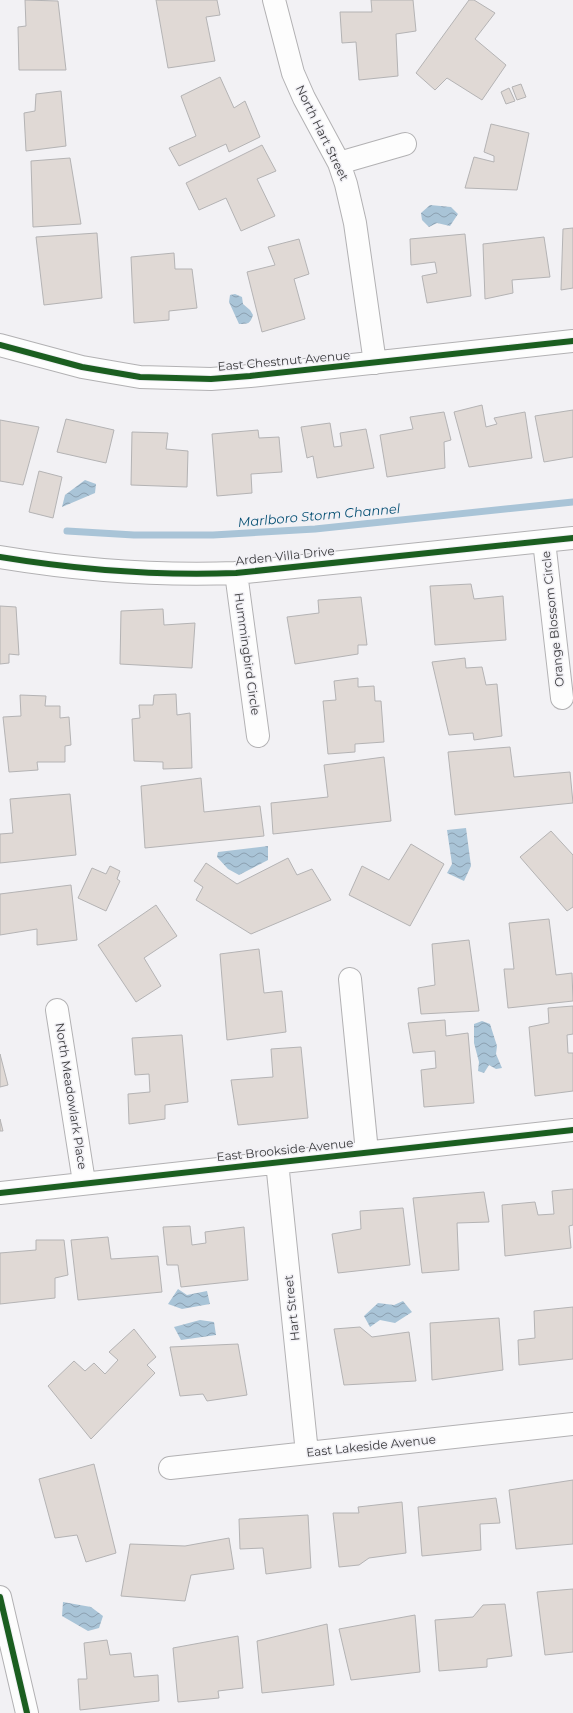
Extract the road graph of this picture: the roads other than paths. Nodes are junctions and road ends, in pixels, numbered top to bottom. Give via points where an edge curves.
1 (274, 0) edge
2 (405, 144) dead end
3 (339, 163) junction
4 (573, 341) edge
5 (0, 345) edge
6 (375, 363) junction
7 (573, 538) edge
8 (544, 541) junction
9 (0, 557) edge
10 (236, 573) junction
11 (562, 698) dead end
12 (258, 736) dead end
13 (350, 979) dead end
14 (57, 1010) dead end
15 (573, 1130) edge
16 (367, 1152) junction
17 (278, 1162) junction
18 (84, 1182) junction
19 (0, 1192) edge
20 (573, 1424) edge
21 (307, 1453) junction
22 (170, 1468) dead end
23 (0, 1597) edge
24 (27, 1713) edge

1 - 3 street, North Hart Street via 293,73
2 - 3 street
3 - 6 street, North Hart Street via 352,203
4 - 6 street, East Chestnut Avenue
5 - 6 street, East Chestnut Avenue via 82,367 140,377 211,379
7 - 8 street, Arden Villa Drive
8 - 10 street, Arden Villa Drive
8 - 11 street, Orange Blossom Circle
9 - 10 street, Arden Villa Drive via 117,572 186,575
10 - 12 street, Hummingbird Circle
13 - 16 street
14 - 18 street, North Meadowlark Place
15 - 16 street, East Brookside Avenue
16 - 17 street, East Brookside Avenue
17 - 18 street, East Brookside Avenue
17 - 21 street, Hart Street
18 - 19 street, East Brookside Avenue
20 - 21 street, East Lakeside Avenue
21 - 22 street, East Lakeside Avenue
23 - 24 street

